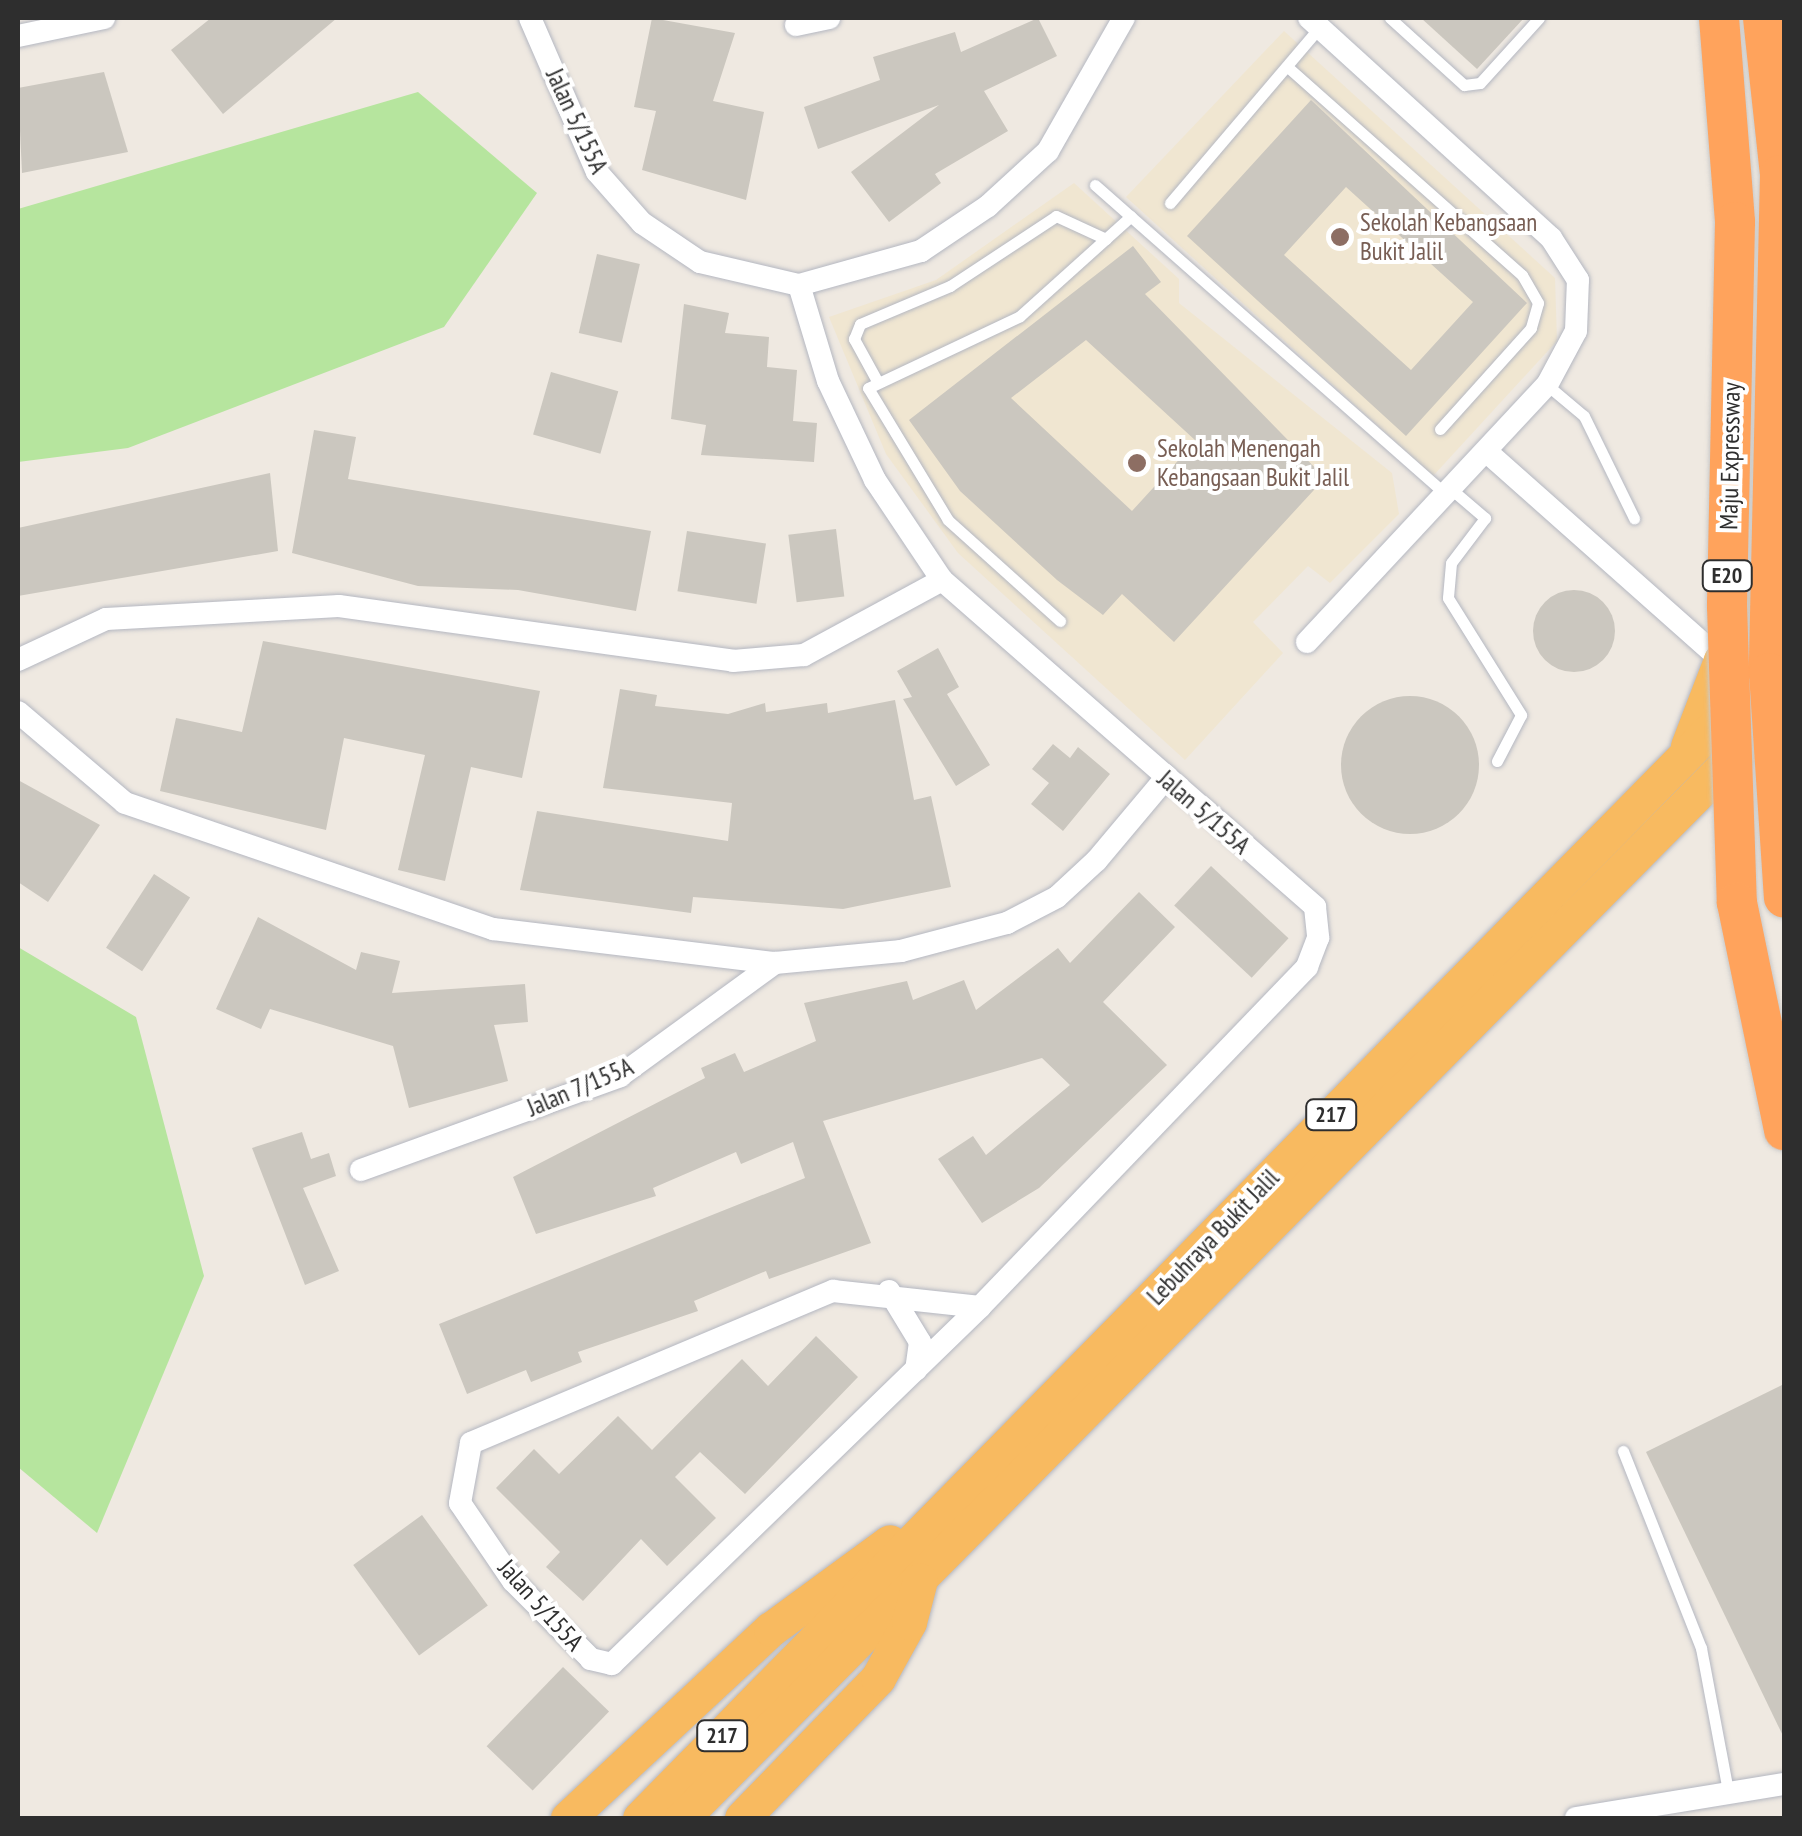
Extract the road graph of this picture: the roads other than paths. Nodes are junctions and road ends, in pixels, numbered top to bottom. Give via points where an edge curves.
1 (104, 18) edge
2 (530, 18) edge
3 (829, 18) edge
4 (1390, 18) edge
5 (1539, 18) edge
6 (1719, 18) edge
7 (1763, 18) edge
8 (1117, 20) edge
9 (1314, 22) edge
10 (796, 25) dead end
11 (18, 36) edge
12 (1292, 70) junction
13 (1095, 184) dead end
14 (1170, 203) dead end
15 (1131, 216) junction
16 (1106, 239) junction
17 (799, 284) junction
18 (876, 379) junction
19 (1546, 385) junction
20 (1440, 429) dead end
21 (1487, 452) junction
22 (1449, 492) junction
23 (1634, 518) dead end
24 (1784, 573) edge
25 (942, 580) junction
26 (1060, 622) dead end
27 (1308, 642) dead end
28 (1784, 654) edge
29 (18, 660) edge
30 (1721, 660) junction
31 (1784, 706) edge
32 (18, 712) edge
33 (1784, 732) edge
34 (1497, 761) dead end
35 (1696, 772) junction
36 (1165, 779) junction
37 (1784, 896) edge
38 (775, 964) junction
39 (1784, 1130) edge
40 (362, 1170) dead end
41 (889, 1291) junction
42 (980, 1307) junction
43 (916, 1370) junction
44 (1623, 1451) dead end
45 (984, 1474) junction
46 (920, 1579) junction
47 (815, 1663) junction
48 (1784, 1784) edge
49 (1729, 1796) junction
50 (568, 1818) edge
51 (640, 1818) edge
52 (682, 1818) edge
53 (742, 1818) edge
54 (1576, 1818) edge

1 - 11 street
2 - 17 street, Jalan 5/155A via 596,172 642,222 700,262
3 - 10 street
4 - 5 lane via 1464,84 1480,82
6 - 39 highway, Maju Expressway / E20, bridge via 1735,222 1727,606 1736,903
7 - 37 highway, Maju Expressway / E20, bridge via 1780,175 1769,673
8 - 17 street, Jalan 5/155A via 1048,151 988,206 921,250
9 - 12 lane
9 - 19 street via 1551,238 1578,280 1576,331
12 - 14 lane
12 - 20 lane via 1522,275 1538,303 1531,328
13 - 15 lane
15 - 16 lane
15 - 22 lane
16 - 18 lane via 1020,316
16 - 18 lane via 1056,216 950,286 860,324 854,339
17 - 25 street, Jalan 5/155A via 828,381 868,464
18 - 26 lane via 868,388 902,456 948,520
19 - 21 street
19 - 23 lane via 1584,416
21 - 22 street
21 - 30 street
22 - 27 street
22 - 34 lane via 1485,518 1451,564 1448,598 1522,715
24 - 30 highway
25 - 29 street via 804,655 733,662 339,606 106,619
25 - 36 street, Jalan 5/155A
28 - 35 highway, Lebuhraya Bukit Jalil / 217
30 - 35 highway
31 - 35 highway, Lebuhraya Bukit Jalil / 217
32 - 38 street via 125,802 494,929
33 - 35 highway
35 - 45 highway, Lebuhraya Bukit Jalil / 217
35 - 46 highway, Lebuhraya Bukit Jalil / 217
36 - 38 street via 1084,872 1007,924 901,952
36 - 42 street, Jalan 5/155A via 1316,907 1318,938 1307,967
38 - 40 street, Jalan 7/155A via 620,1076
41 - 42 street, Jalan 5/155A
41 - 43 street via 920,1342
41 - 43 street, Jalan 5/155A via 833,1292 471,1444 460,1504 513,1581 590,1659 612,1664
42 - 43 street, Jalan 5/155A
44 - 49 lane via 1701,1648
45 - 47 highway, Lebuhraya Bukit Jalil / 217
45 - 50 highway via 771,1629
46 - 47 highway, Lebuhraya Bukit Jalil / 217
46 - 53 highway via 910,1622 878,1678
47 - 51 highway, Lebuhraya Bukit Jalil / 217
47 - 52 highway, Lebuhraya Bukit Jalil / 217
48 - 49 street
49 - 54 street

